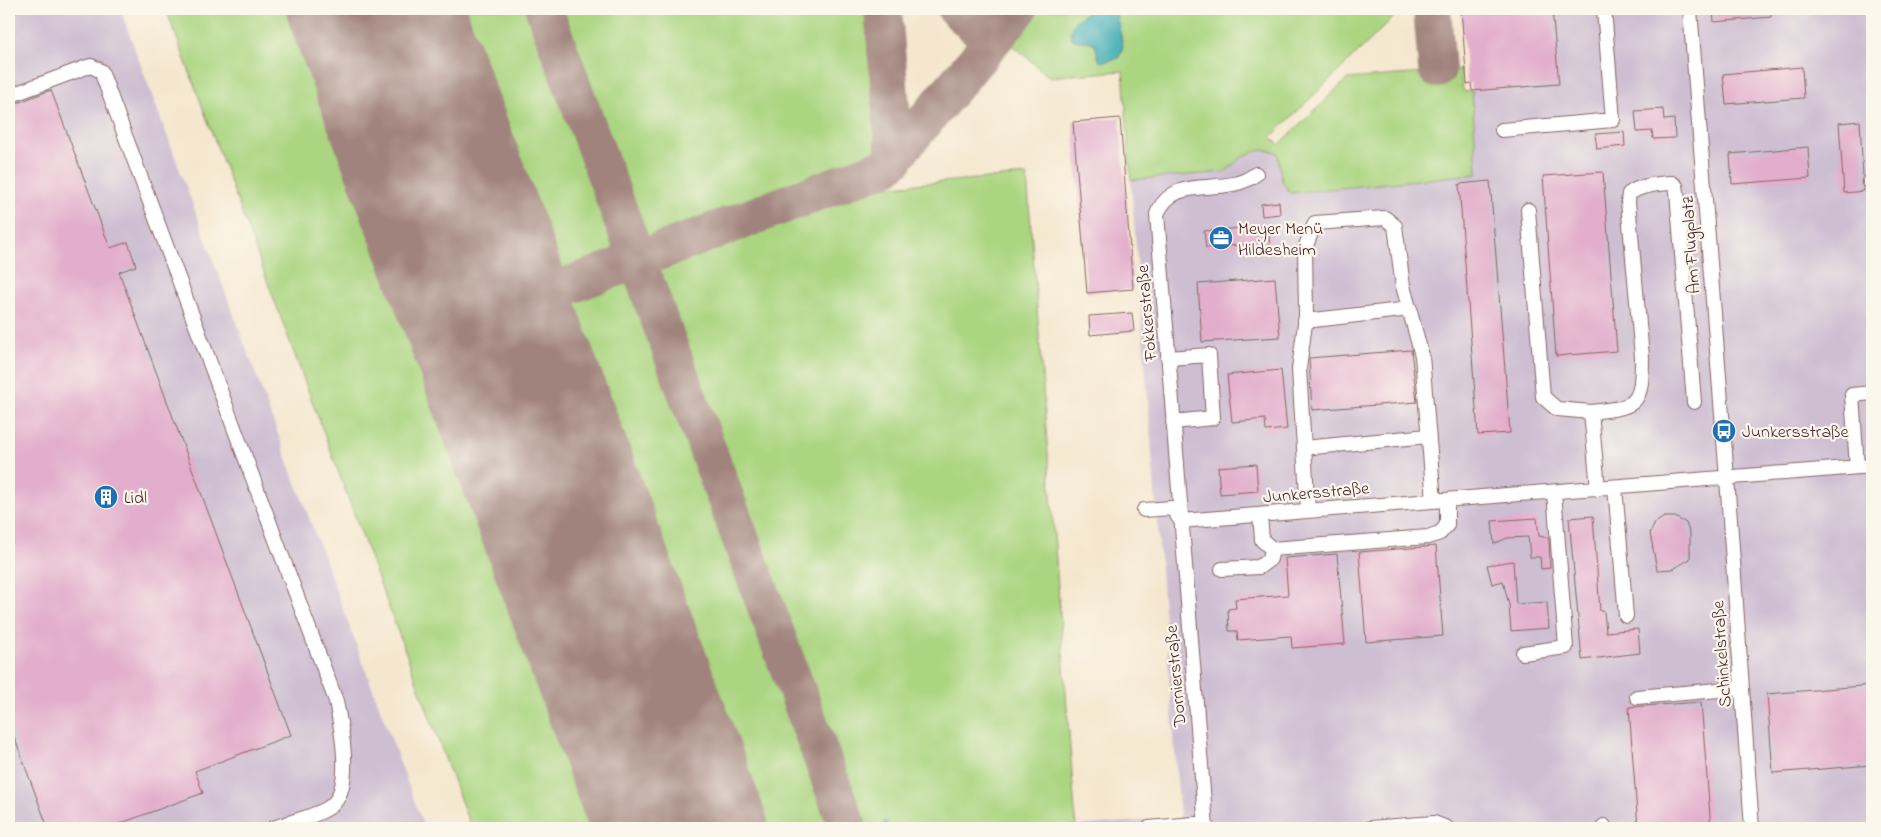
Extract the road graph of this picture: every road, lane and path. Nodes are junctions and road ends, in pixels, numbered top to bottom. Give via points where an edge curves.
1 (1604, 9) edge
2 (1690, 9) edge
3 (9, 96) edge
4 (1502, 130) dead end
5 (1256, 174) dead end
6 (1528, 210) dead end
7 (1410, 309) junction
8 (1305, 321) junction
9 (1168, 358) junction
10 (1872, 393) edge
11 (1694, 402) dead end
12 (1592, 412) junction
13 (1173, 422) junction
14 (1428, 436) junction
15 (1304, 448) junction
16 (1872, 466) edge
17 (1857, 468) junction
18 (1727, 478) junction
19 (1615, 487) junction
20 (1598, 488) junction
21 (1554, 492) junction
22 (1441, 501) junction
23 (1144, 510) dead end
24 (1308, 511) junction
25 (1260, 515) junction
26 (1181, 521) junction
27 (1272, 548) junction
28 (1222, 569) dead end
29 (1626, 616) dead end
30 (1523, 653) dead end
31 (1742, 688) junction
32 (1638, 697) dead end
33 (1205, 826) edge
34 (273, 828) edge
35 (1149, 828) edge
36 (1370, 828) edge
37 (1446, 828) edge
38 (1752, 828) edge

1 - 4 street via 1613,120
2 - 18 street, Am Flugplatz
3 - 34 street via 91,66 101,71 333,692 342,741 343,788 331,806
5 - 9 street, Fokkerstraße via 1237,184 1177,191 1162,204 1157,219
6 - 12 street via 1543,397 1557,409
7 - 8 street
7 - 8 street via 1395,226 1385,218 1315,223 1305,248
7 - 14 street via 1422,356
8 - 15 street via 1299,369
9 - 13 street, Fokkerstraße
9 - 13 street via 1209,355 1210,364 1213,418
10 - 17 street via 1852,395
11 - 12 street via 1677,192 1672,183 1658,184 1632,191 1628,202 1642,357 1638,395 1631,405 1623,408
12 - 20 street
13 - 26 street, Fokkerstraße
14 - 15 street
14 - 22 street
15 - 24 street
16 - 17 street, Junkersstraße
17 - 18 street, Junkersstraße
18 - 19 street, Junkersstraße
18 - 31 street, Schinkelstraße
19 - 20 street, Junkersstraße
19 - 29 street
20 - 21 street, Junkersstraße
21 - 22 street, Junkersstraße
21 - 30 street via 1566,647
22 - 24 street, Junkersstraße
22 - 27 street via 1447,525 1435,535
23 - 26 street via 1172,508
24 - 25 street, Junkersstraße
25 - 26 street, Junkersstraße
25 - 27 street via 1262,540
26 - 33 street, Dornierstraße
27 - 28 street via 1270,559 1259,567
31 - 32 street
31 - 38 street, Schinkelstraße
33 - 35 street
36 - 37 street via 1434,824

